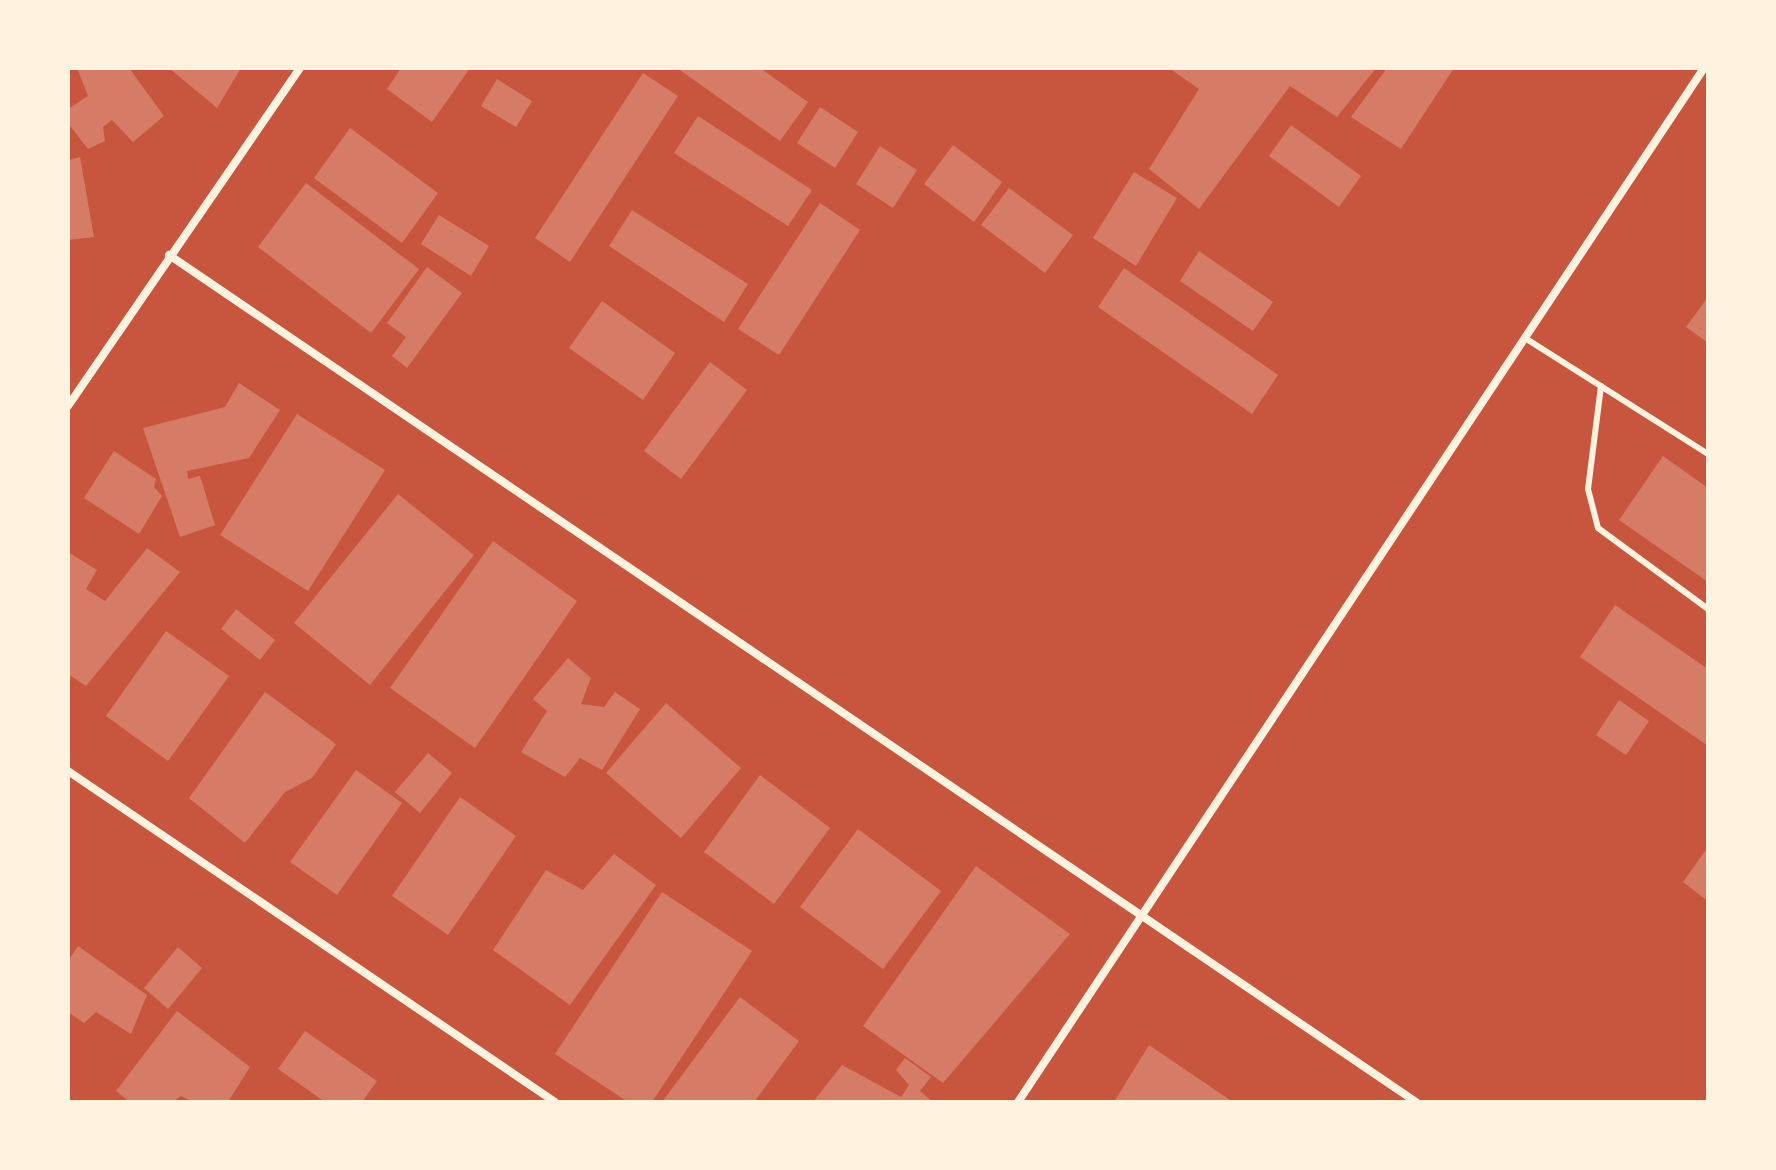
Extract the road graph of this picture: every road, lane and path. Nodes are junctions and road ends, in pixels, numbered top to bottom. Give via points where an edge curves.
1 (300, 68) edge
2 (1704, 68) edge
3 (169, 255) junction
4 (1525, 338) junction
5 (1601, 386) junction
6 (68, 406) edge
7 (1708, 454) edge
8 (1708, 609) edge
9 (68, 771) edge
10 (1142, 914) junction
11 (555, 1102) edge
12 (1018, 1102) edge
13 (1416, 1102) edge

1 - 3 street
2 - 4 street
3 - 6 street
3 - 10 street
4 - 5 lane
4 - 10 street
5 - 7 lane
5 - 8 lane via 1588,489 1598,528
9 - 11 street
10 - 12 street
10 - 13 street

